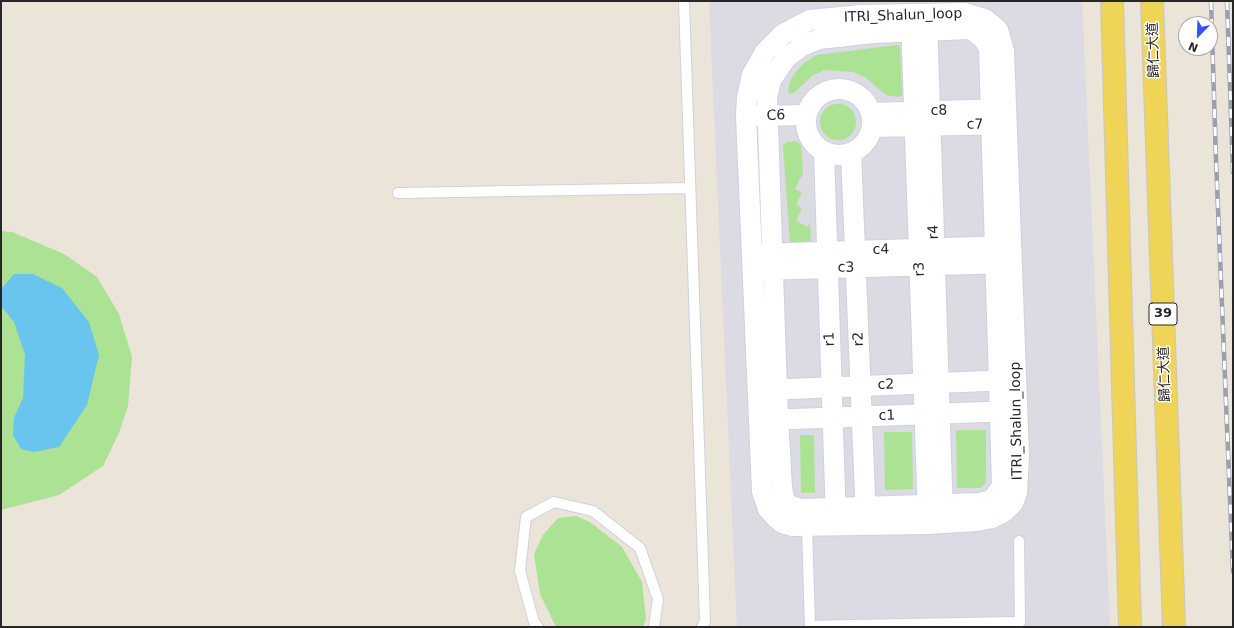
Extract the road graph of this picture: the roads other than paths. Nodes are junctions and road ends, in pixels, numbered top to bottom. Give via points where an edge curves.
1 (684, 1) edge
2 (1112, 1) edge
3 (1152, 1) edge
4 (919, 22) junction
5 (999, 117) junction
6 (923, 119) junction
7 (871, 120) junction
8 (806, 122) junction
9 (746, 123) junction
10 (768, 123) junction
11 (824, 151) junction
12 (851, 152) junction
13 (689, 188) junction
14 (398, 193) dead end
15 (1003, 255) junction
16 (927, 257) junction
17 (856, 259) junction
18 (827, 260) junction
19 (772, 261) junction
20 (752, 262) junction
21 (1007, 380) junction
22 (931, 383) junction
23 (860, 386) junction
24 (832, 387) junction
25 (777, 389) junction
26 (757, 390) junction
27 (1008, 411) junction
28 (932, 414) junction
29 (833, 417) junction
30 (862, 417) junction
31 (778, 419) junction
32 (758, 420) junction
33 (935, 514) junction
34 (866, 516) junction
35 (836, 517) junction
36 (807, 527) junction
37 (1019, 541) dead end
38 (851, 626) edge
39 (538, 627) edge
40 (654, 627) edge
41 (702, 627) edge
42 (1130, 627) edge
43 (1174, 627) edge

1 - 13 lane
2 - 42 main road
3 - 43 main road, 歸仁大道 / 39
4 - 5 street, ITRI_Shalun_loop via 965,12 985,19 998,30 1004,52
4 - 6 street
4 - 9 street, ITRI_Shalun_loop via 861,15 810,20 783,34 765,52 752,75 747,97
4 - 10 street, ITRI_Shalun_loop via 873,33 819,39 802,46 786,58 771,80 767,97
5 - 6 street, c8
5 - 15 street, ITRI_Shalun_loop
6 - 7 street
6 - 16 street, r3
7 - 8 street via 867,104 860,96 851,91 831,89 813,100
7 - 12 street via 865,142
8 - 10 street
8 - 11 street via 816,146
9 - 10 street
9 - 20 street, ITRI_Shalun_loop
10 - 19 street, ITRI_Shalun_loop
11 - 12 street via 842,155
11 - 18 street, r1
12 - 17 street, r2
13 - 14 lane
13 - 41 lane via 705,621
15 - 16 street, c3
15 - 21 street, ITRI_Shalun_loop
16 - 17 street, c3
16 - 22 street, r3
17 - 18 street, c4
17 - 23 street, r2
18 - 19 street, c4
18 - 24 street, r1
19 - 20 street
19 - 25 street, ITRI_Shalun_loop
20 - 26 street, ITRI_Shalun_loop
21 - 22 street, c2
21 - 27 street, ITRI_Shalun_loop
22 - 23 street, c2
22 - 28 street, r3
23 - 24 street, c2
23 - 30 street, r2
24 - 25 street, c2
24 - 29 street, r1
25 - 26 street, c2
25 - 31 street, ITRI_Shalun_loop
26 - 32 street, ITRI_Shalun_loop
27 - 28 street, c1
27 - 33 street, ITRI_Shalun_loop via 1019,480 1013,503 1004,512 992,518
28 - 30 street, c1
28 - 33 street, r3
29 - 30 street, c1
29 - 31 street, c1
29 - 35 street, r1
30 - 34 street, r2
31 - 32 street, c1
31 - 35 street, ITRI_Shalun_loop via 784,499 790,506
32 - 36 street, ITRI_Shalun_loop via 762,491 768,509 782,523
33 - 34 street, ITRI_Shalun_loop
34 - 35 street, ITRI_Shalun_loop
35 - 36 street, ITRI_Shalun_loop
36 - 38 lane via 810,626
37 - 38 lane via 1020,622
39 - 40 lane via 534,622 520,571 526,517 554,502 593,511 640,548 658,599

